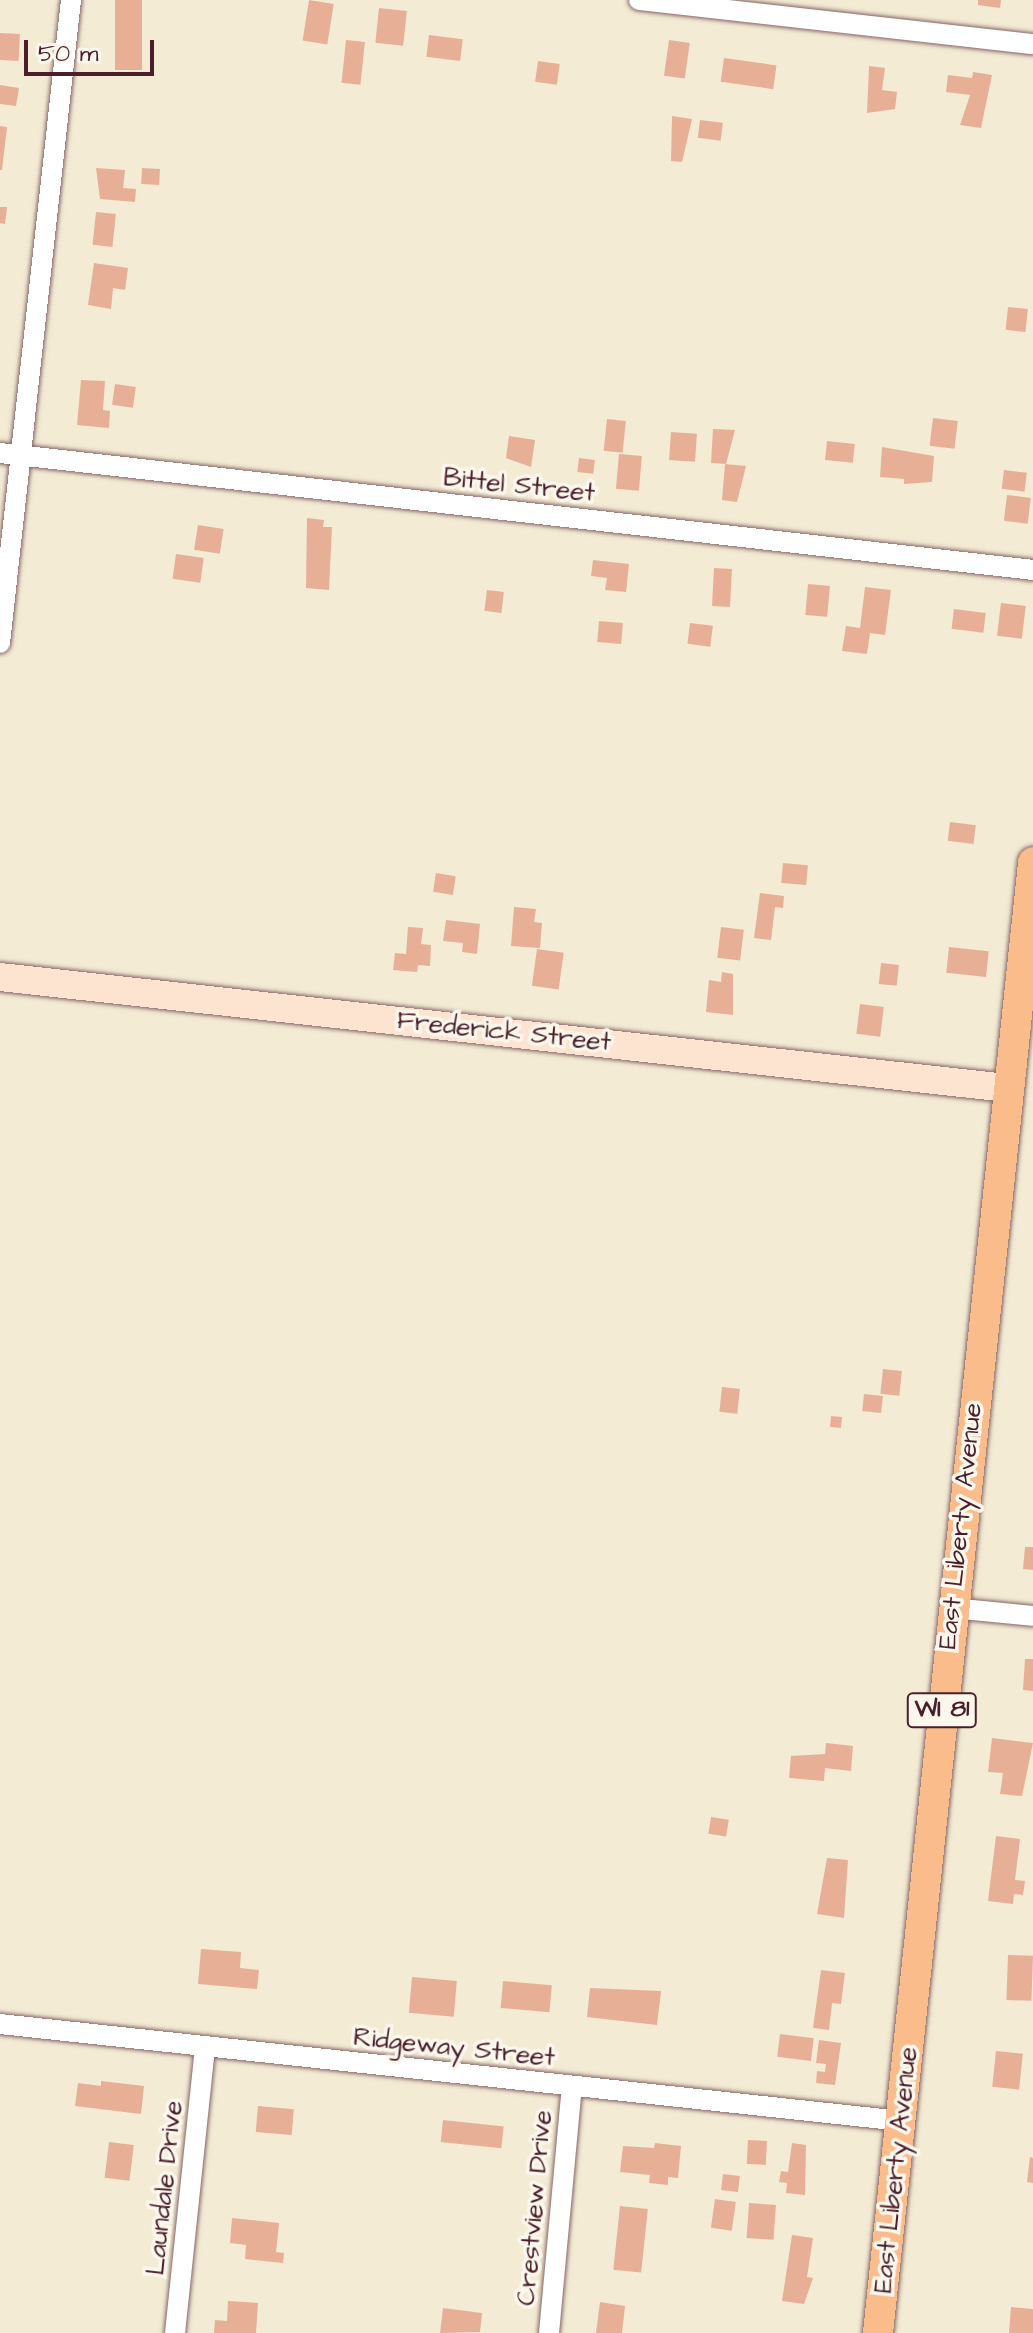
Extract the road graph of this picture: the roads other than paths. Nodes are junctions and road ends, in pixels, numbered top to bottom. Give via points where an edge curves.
1 (71, 0) edge
2 (639, 0) edge
3 (1033, 44) edge
4 (0, 453) edge
5 (22, 455) junction
6 (1033, 570) edge
7 (0, 643) edge
8 (1033, 862) edge
9 (0, 977) edge
10 (1007, 1088) junction
11 (952, 1608) junction
12 (1033, 1616) edge
13 (0, 2024) edge
14 (205, 2048) junction
15 (572, 2087) junction
16 (902, 2121) junction
17 (175, 2333) edge
18 (549, 2333) edge
19 (878, 2333) edge

1 - 5 street
2 - 3 street
4 - 5 street, Bittel Street
5 - 6 street, Bittel Street
5 - 7 street
8 - 10 main road, East Liberty Avenue / WI 81
9 - 10 street, Frederick Street
10 - 11 main road, East Liberty Avenue / WI 81
11 - 12 street
11 - 16 main road, East Liberty Avenue / WI 81
13 - 14 street, Ridgeway Street
14 - 15 street, Ridgeway Street
14 - 17 street, Laundale Drive
15 - 16 street, Ridgeway Street
15 - 18 street, Crestview Drive
16 - 19 main road, East Liberty Avenue / WI 81

